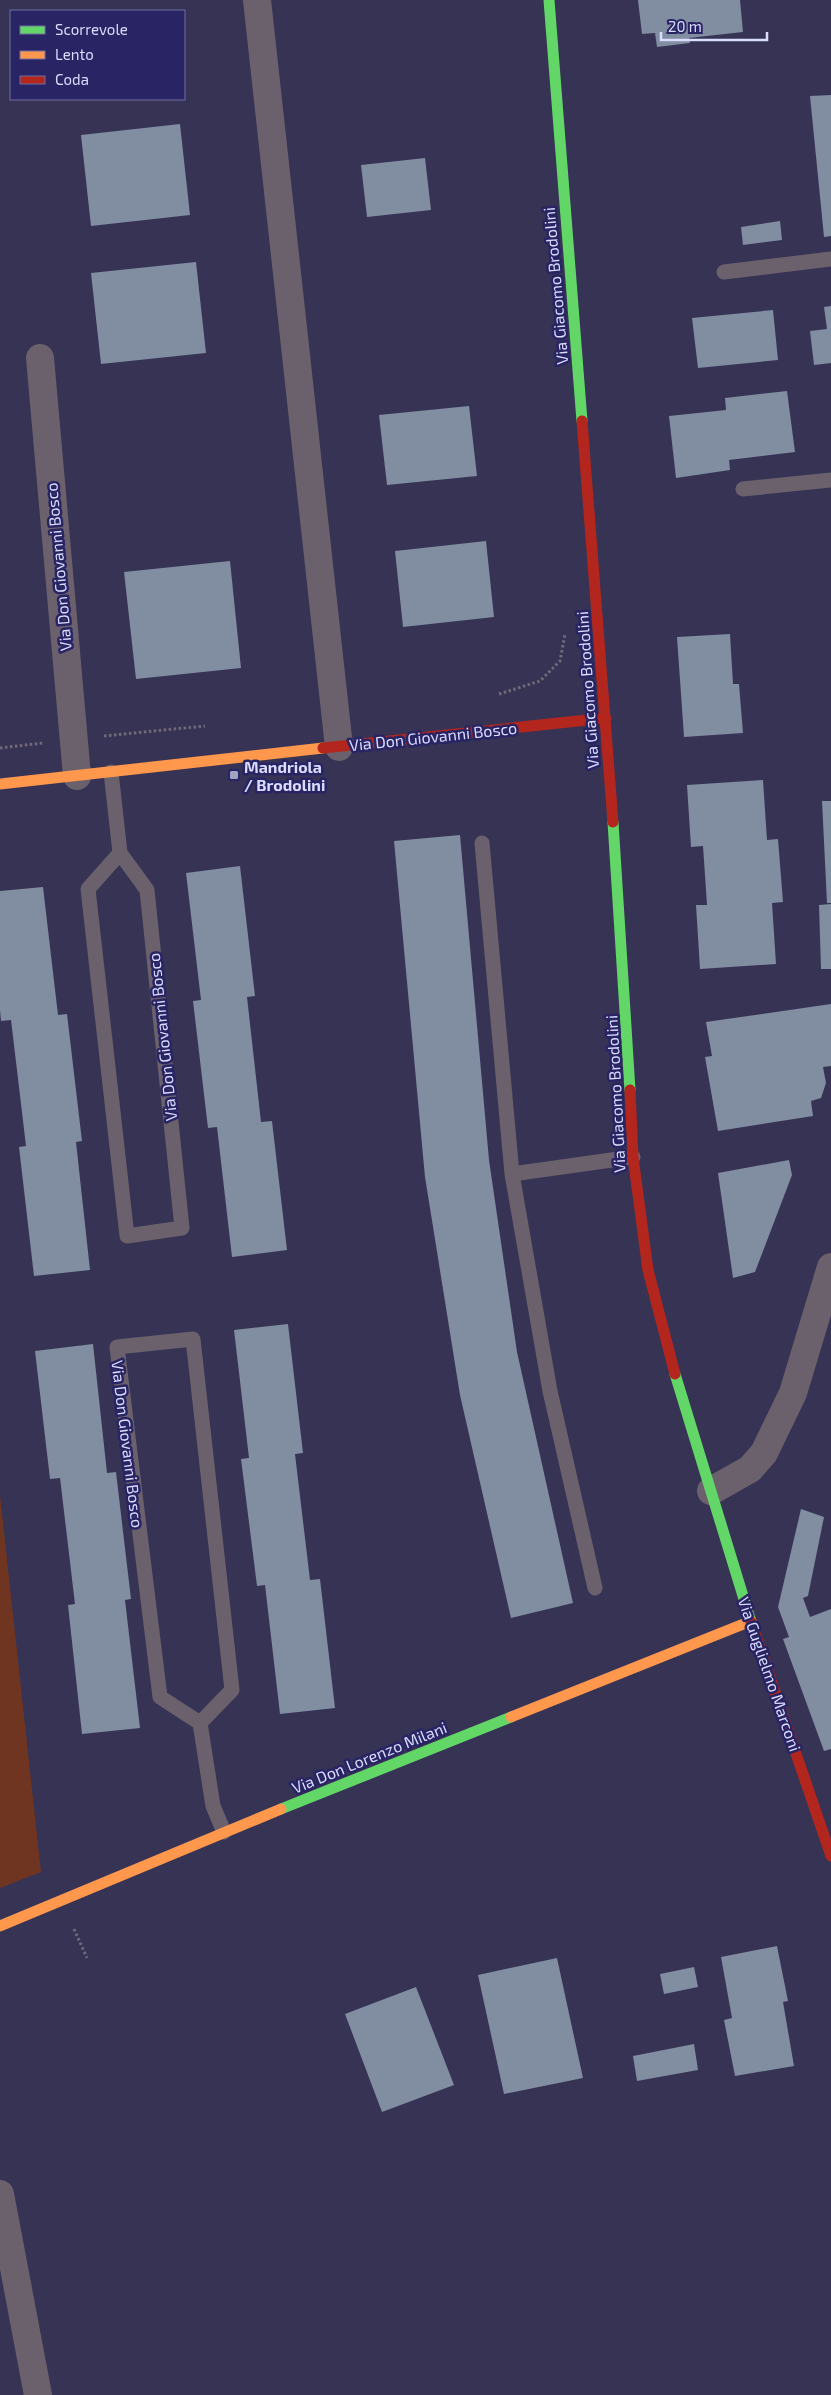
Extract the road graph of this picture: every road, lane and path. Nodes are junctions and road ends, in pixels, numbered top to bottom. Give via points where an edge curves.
1 (257, 0) edge
2 (549, 0) edge
3 (831, 259) edge
4 (724, 272) dead end
5 (40, 358) dead end
6 (831, 480) edge
7 (743, 489) dead end
8 (566, 629) dead end
9 (489, 695) dead end
10 (606, 718) junction
11 (210, 725) dead end
12 (95, 737) dead end
13 (52, 742) dead end
14 (339, 746) junction
15 (0, 748) edge
16 (111, 772) junction
17 (77, 776) junction
18 (0, 784) edge
19 (482, 843) dead end
20 (120, 853) junction
21 (632, 1157) junction
22 (512, 1174) junction
23 (831, 1267) edge
24 (675, 1374) joint
25 (711, 1491) junction
26 (595, 1588) dead end
27 (751, 1622) junction
28 (200, 1723) junction
29 (224, 1832) junction
30 (831, 1856) edge
31 (0, 1926) edge
32 (0, 2194) edge
33 (38, 2395) edge

1 - 14 street
2 - 10 street, Via Giacomo Brodolini
3 - 4 lane
5 - 17 street, Via Don Giovanni Bosco
6 - 7 lane
8 - 9 path via 560,661 540,681
10 - 14 street, Via Don Giovanni Bosco
10 - 21 street, Via Giacomo Brodolini
11 - 12 path
13 - 15 path
14 - 16 street, Via Don Giovanni Bosco
16 - 17 street, Via Don Giovanni Bosco
16 - 20 lane, Via Don Giovanni Bosco
17 - 18 street, Via Don Giovanni Bosco
19 - 22 lane
20 - 20 lane, Via Don Giovanni Bosco via 88,889 127,1236 182,1228 147,890
21 - 22 lane
21 - 24 street, Via Giacomo Brodolini via 648,1270
22 - 26 lane via 550,1391
23 - 25 street via 793,1393 764,1453 750,1469
24 - 25 street, Via Guglielmo Marconi
25 - 27 street, Via Guglielmo Marconi
27 - 29 street, Via Don Lorenzo Milani
27 - 30 street, Via Guglielmo Marconi
28 - 28 lane, Via Don Giovanni Bosco via 232,1690 193,1339 117,1347 160,1698
28 - 29 lane via 214,1806
29 - 31 street, Via Don Lorenzo Milani
32 - 33 street

